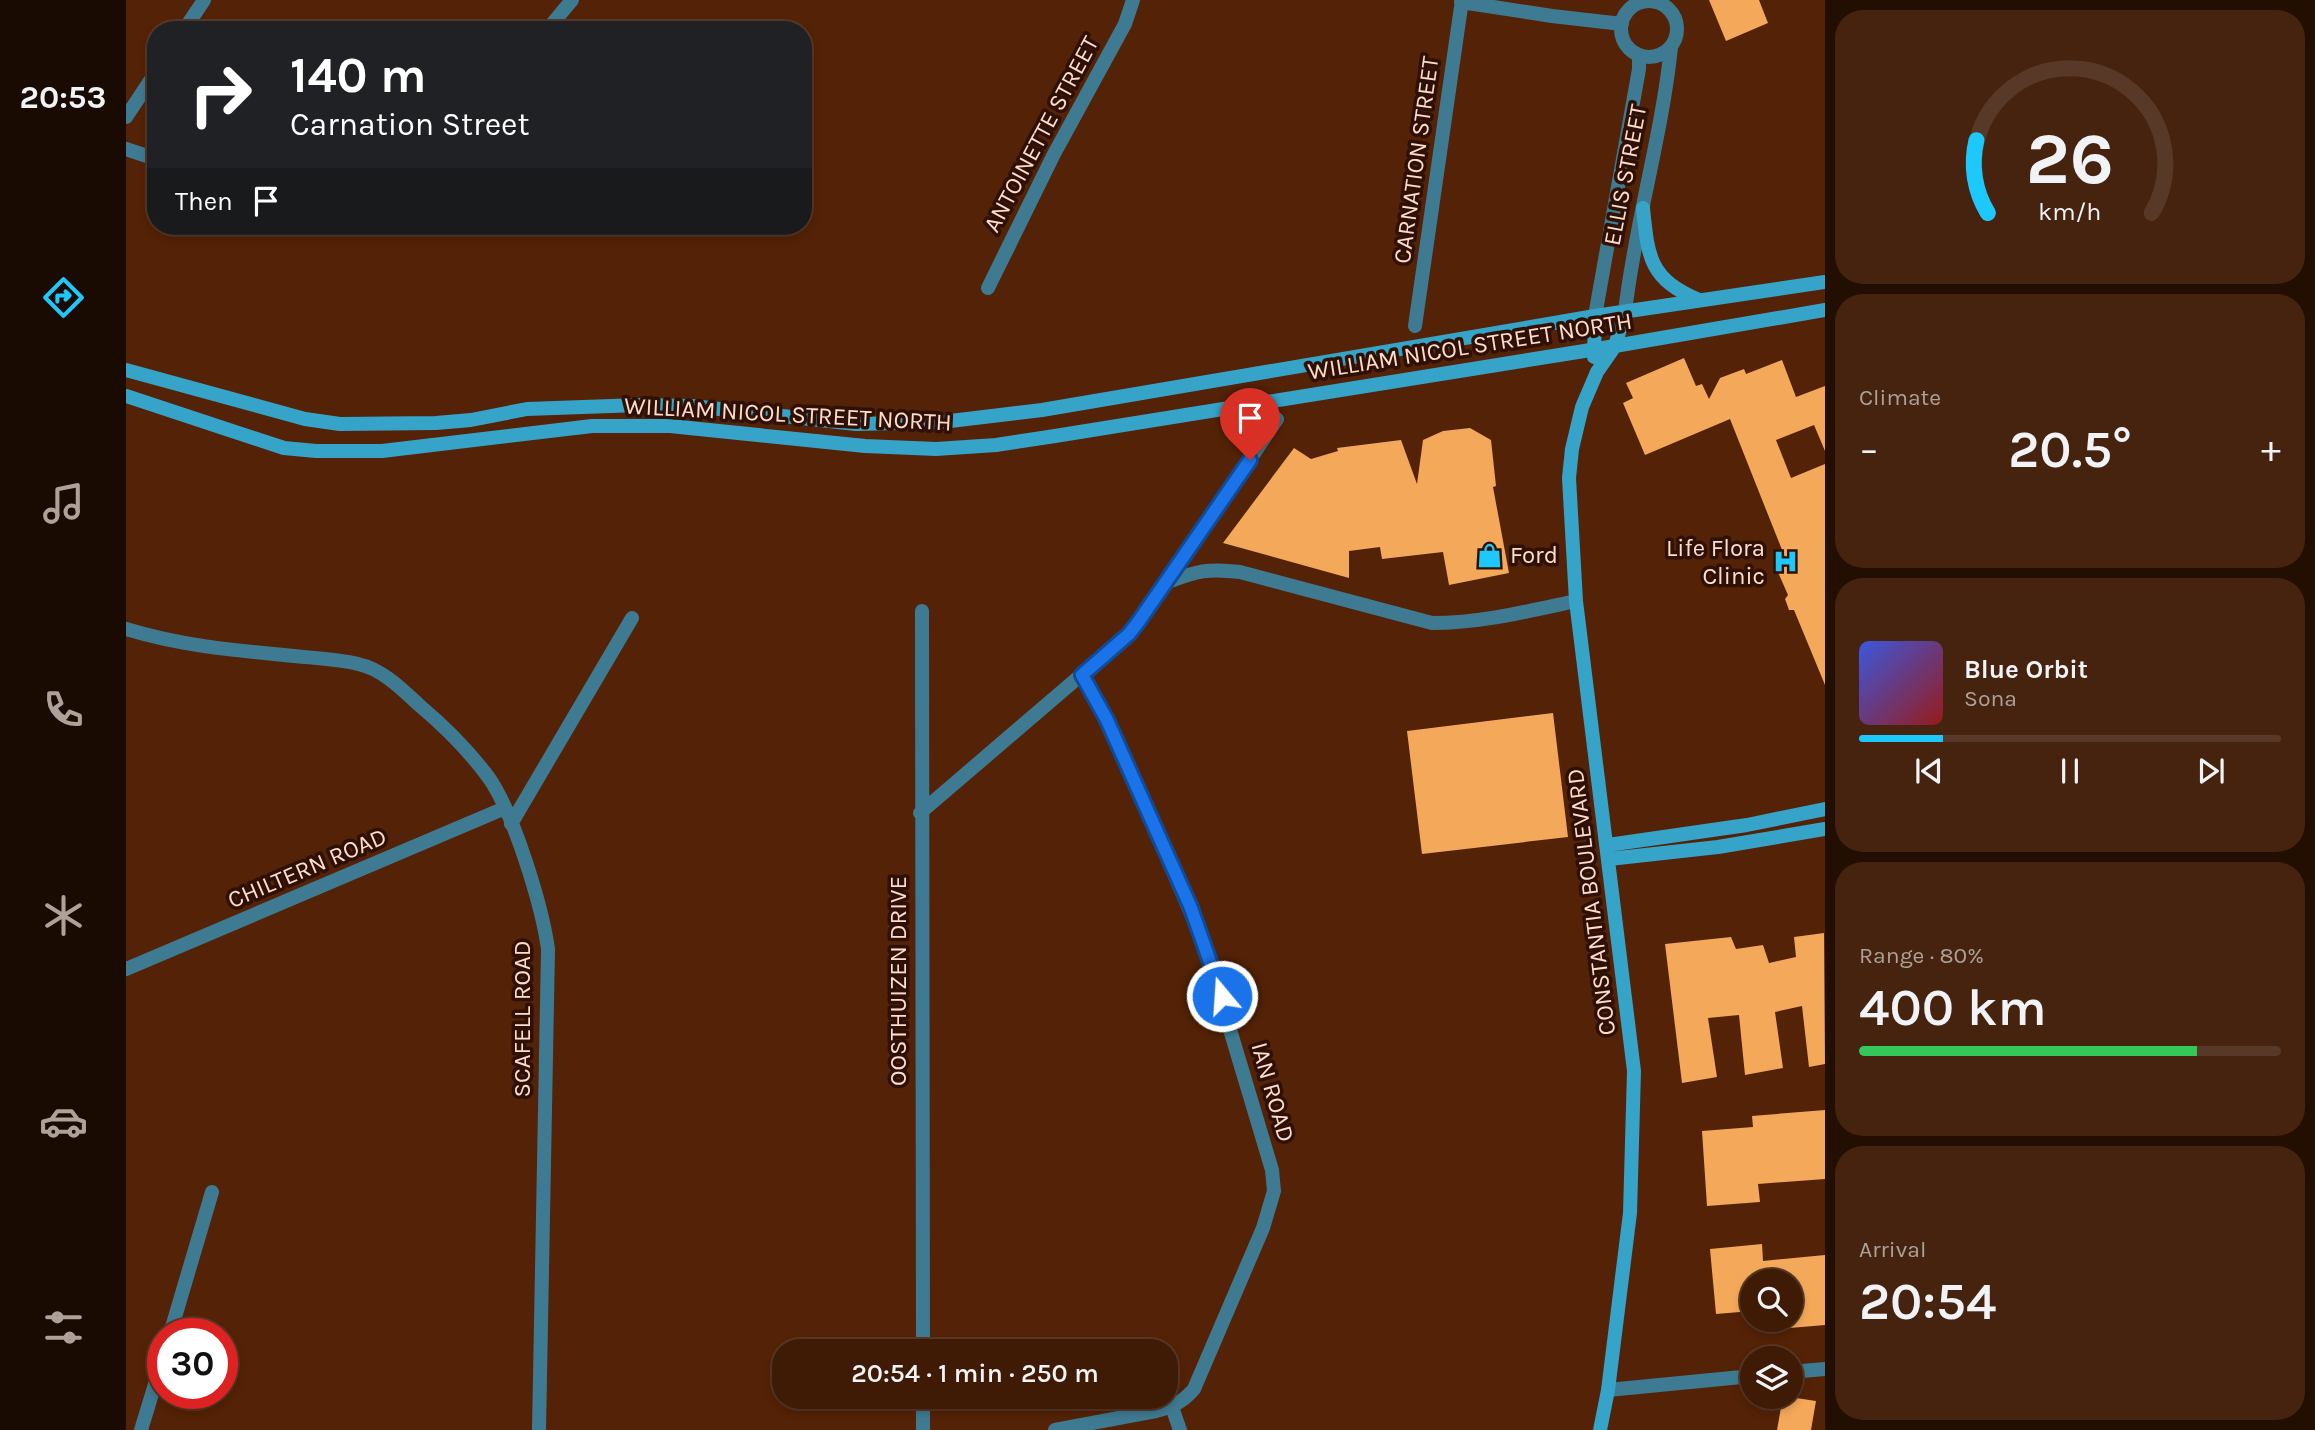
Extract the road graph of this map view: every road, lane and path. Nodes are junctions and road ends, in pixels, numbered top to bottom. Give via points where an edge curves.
1 (204, 0) edge
2 (572, 0) edge
3 (1133, 0) edge
4 (1462, 1) edge
5 (190, 21) edge
6 (554, 21) edge
7 (1622, 24) junction
8 (1671, 47) junction
9 (1639, 55) junction
10 (147, 86) edge
11 (126, 117) edge
12 (126, 149) edge
13 (147, 156) edge
14 (1643, 208) junction
15 (1825, 282) edge
16 (988, 288) dead end
17 (1701, 301) junction
18 (1825, 310) edge
19 (1625, 312) junction
20 (1595, 316) junction
21 (1415, 326) dead end
22 (1615, 346) junction
23 (1593, 350) junction
24 (126, 370) edge
25 (1598, 372) junction
26 (126, 396) edge
27 (1277, 419) dead end
28 (1168, 582) junction
29 (1576, 601) junction
30 (922, 611) dead end
31 (632, 618) dead end
32 (126, 629) edge
33 (1082, 675) junction
34 (505, 808) junction
35 (1825, 809) edge
36 (920, 813) junction
37 (511, 824) junction
38 (1825, 829) edge
39 (1608, 852) junction
40 (126, 970) edge
41 (212, 1192) dead end
42 (175, 1318) edge
43 (923, 1339) edge
44 (1825, 1369) edge
45 (1803, 1371) edge
46 (1740, 1377) edge
47 (1608, 1390) junction
48 (1178, 1403) edge
49 (147, 1409) edge
50 (923, 1409) edge
51 (1162, 1409) edge
52 (1173, 1409) edge
53 (141, 1430) edge
54 (539, 1430) edge
55 (923, 1430) edge
56 (1055, 1430) edge
57 (1180, 1430) edge
58 (1600, 1430) edge

1 - 5 street
2 - 6 street
3 - 16 street, ANTOINETTE STREET via 1125,24
4 - 7 street
4 - 21 street, CARNATION STREET
7 - 8 street, ELLIS STREET via 1639,3 1658,2 1676,21
7 - 9 street via 1625,43
8 - 9 street via 1653,57
8 - 14 street, ELLIS STREET
9 - 20 street, ELLIS STREET
10 - 11 street
12 - 13 street
14 - 17 main road via 1648,250 1659,274 1678,291
14 - 19 street, ELLIS STREET
15 - 17 main road, WILLIAM NICOL STREET NORTH
17 - 19 main road, WILLIAM NICOL STREET NORTH
18 - 22 main road, WILLIAM NICOL STREET NORTH
19 - 20 main road, WILLIAM NICOL STREET NORTH
19 - 22 main road, CONSTANTIA BOULEVARD
20 - 23 main road
20 - 24 main road, WILLIAM NICOL STREET NORTH via 1042,410 942,422 856,424 692,406 639,405 527,410 436,423 340,424 305,419
22 - 23 main road, WILLIAM NICOL STREET NORTH
22 - 25 main road, CONSTANTIA BOULEVARD
23 - 25 main road
23 - 26 main road, WILLIAM NICOL STREET NORTH via 996,445 936,449 670,426 592,426 396,450 317,451 284,448
25 - 29 main road, CONSTANTIA BOULEVARD via 1582,407 1569,478
27 - 28 street
28 - 29 street via 1199,570 1240,572 1432,623 1508,615
28 - 33 street via 1129,634
29 - 39 main road, CONSTANTIA BOULEVARD
30 - 36 street, OOSTHUIZEN DRIVE
31 - 37 street
32 - 34 street, SCAFELL ROAD via 198,646 356,663 375,670 420,705 475,761
33 - 36 street
33 - 48 street, IAN ROAD via 1112,730 1205,946 1272,1170 1274,1191 1263,1227 1194,1389
34 - 37 street, SCAFELL ROAD
34 - 40 street, CHILTERN ROAD
35 - 39 main road
36 - 43 street, OOSTHUIZEN DRIVE
37 - 54 street, SCAFELL ROAD via 542,915 548,949
38 - 39 main road via 1718,847
39 - 47 main road, CONSTANTIA BOULEVARD via 1634,1071 1630,1213
41 - 42 street
44 - 45 street
46 - 47 street
47 - 58 main road, CONSTANTIA BOULEVARD
49 - 53 street
50 - 55 street
51 - 56 street
52 - 57 street

